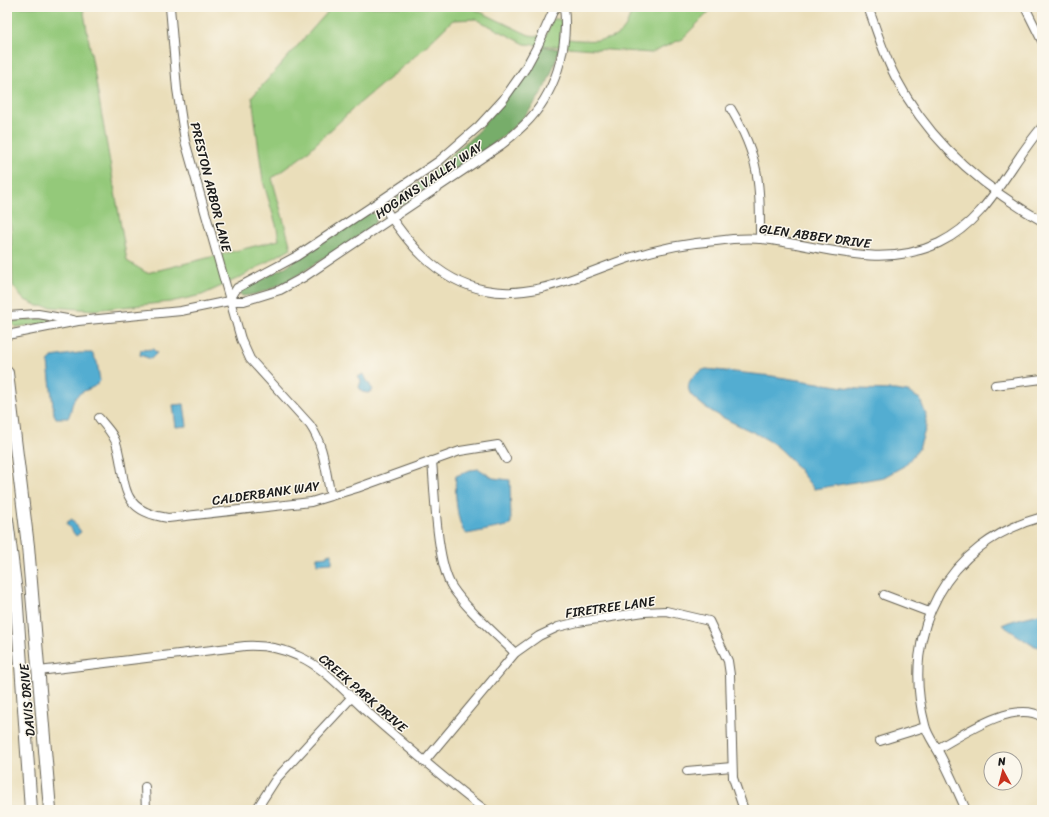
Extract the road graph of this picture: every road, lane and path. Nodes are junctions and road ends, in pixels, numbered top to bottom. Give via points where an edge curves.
1 (170, 7) edge
2 (555, 7) edge
3 (564, 7) edge
4 (868, 7) edge
5 (1025, 7) edge
6 (1042, 41) edge
7 (731, 109) dead end
8 (1042, 127) edge
9 (997, 192) junction
10 (380, 201) junction
11 (392, 220) junction
12 (1042, 221) edge
13 (760, 239) junction
14 (229, 301) junction
15 (7, 316) edge
16 (78, 321) junction
17 (7, 335) edge
18 (7, 373) edge
19 (1042, 379) edge
20 (995, 385) dead end
21 (99, 418) dead end
22 (506, 460) dead end
23 (432, 461) junction
24 (331, 496) junction
25 (1042, 518) edge
26 (7, 520) edge
27 (884, 595) dead end
28 (929, 612) junction
29 (515, 653) junction
30 (39, 671) junction
31 (351, 698) junction
32 (1042, 717) edge
33 (926, 727) junction
34 (880, 741) dead end
35 (937, 749) junction
36 (424, 762) junction
37 (732, 767) junction
38 (687, 771) dead end
39 (145, 787) dead end
40 (32, 810) edge
41 (50, 810) edge
42 (146, 810) edge
43 (256, 810) edge
44 (485, 810) edge
45 (744, 810) edge
46 (966, 810) edge

1 - 14 street, PRESTON ARBOR LANE via 177,89 185,141
2 - 10 street, HOGANS VALLEY WAY via 525,69 503,100 484,121 439,161
3 - 11 street, HOGANS VALLEY WAY via 564,47 556,76 534,114 501,145
4 - 9 street via 886,57 920,118 953,155
5 - 6 street
7 - 13 street via 744,131 756,162 760,197
8 - 9 street, GLEN ABBEY DRIVE
9 - 12 street
9 - 13 street, GLEN ABBEY DRIVE via 980,213 957,232 921,251 902,255 855,256
10 - 11 street, GLEN ABBEY DRIVE
10 - 14 street, HOGANS VALLEY WAY via 297,256 237,288
11 - 13 street, GLEN ABBEY DRIVE via 417,252 431,264 467,285 498,292 531,291 637,256 680,245 718,240
11 - 14 street, HOGANS VALLEY WAY via 280,290 244,302
14 - 16 street, HOGANS VALLEY WAY via 181,311
14 - 24 street, PRESTON ARBOR LANE via 250,359 317,435
15 - 16 street, HOGANS VALLEY WAY via 38,314
16 - 17 street, HOGANS VALLEY WAY
18 - 30 main road, DAVIS DRIVE via 28,546
19 - 20 street
21 - 24 street, CALDERBANK WAY via 117,445 123,484 127,493 138,507 151,514 168,518 311,502
22 - 23 street, CALDERBANK WAY via 498,445 460,451
23 - 24 street, CALDERBANK WAY
23 - 29 street via 442,558 447,576 463,600
25 - 28 street via 1008,530 974,552 948,578
26 - 40 main road, DAVIS DRIVE via 16,592
27 - 28 street
28 - 33 street via 921,642 918,674
29 - 36 street, FIRETREE LANE
29 - 37 street, FIRETREE LANE via 539,636 558,627 578,622 666,611 709,621 728,661
30 - 31 street, CREEK PARK DRIVE via 254,645 283,650 299,656 320,670
30 - 41 main road, DAVIS DRIVE
31 - 36 street, CREEK PARK DRIVE
31 - 43 street via 276,779
32 - 35 street via 1024,712 1006,714
33 - 34 street
33 - 35 street
35 - 46 street
36 - 44 street, CREEK PARK DRIVE
37 - 38 street
37 - 45 street, FIRETREE LANE
39 - 42 street

